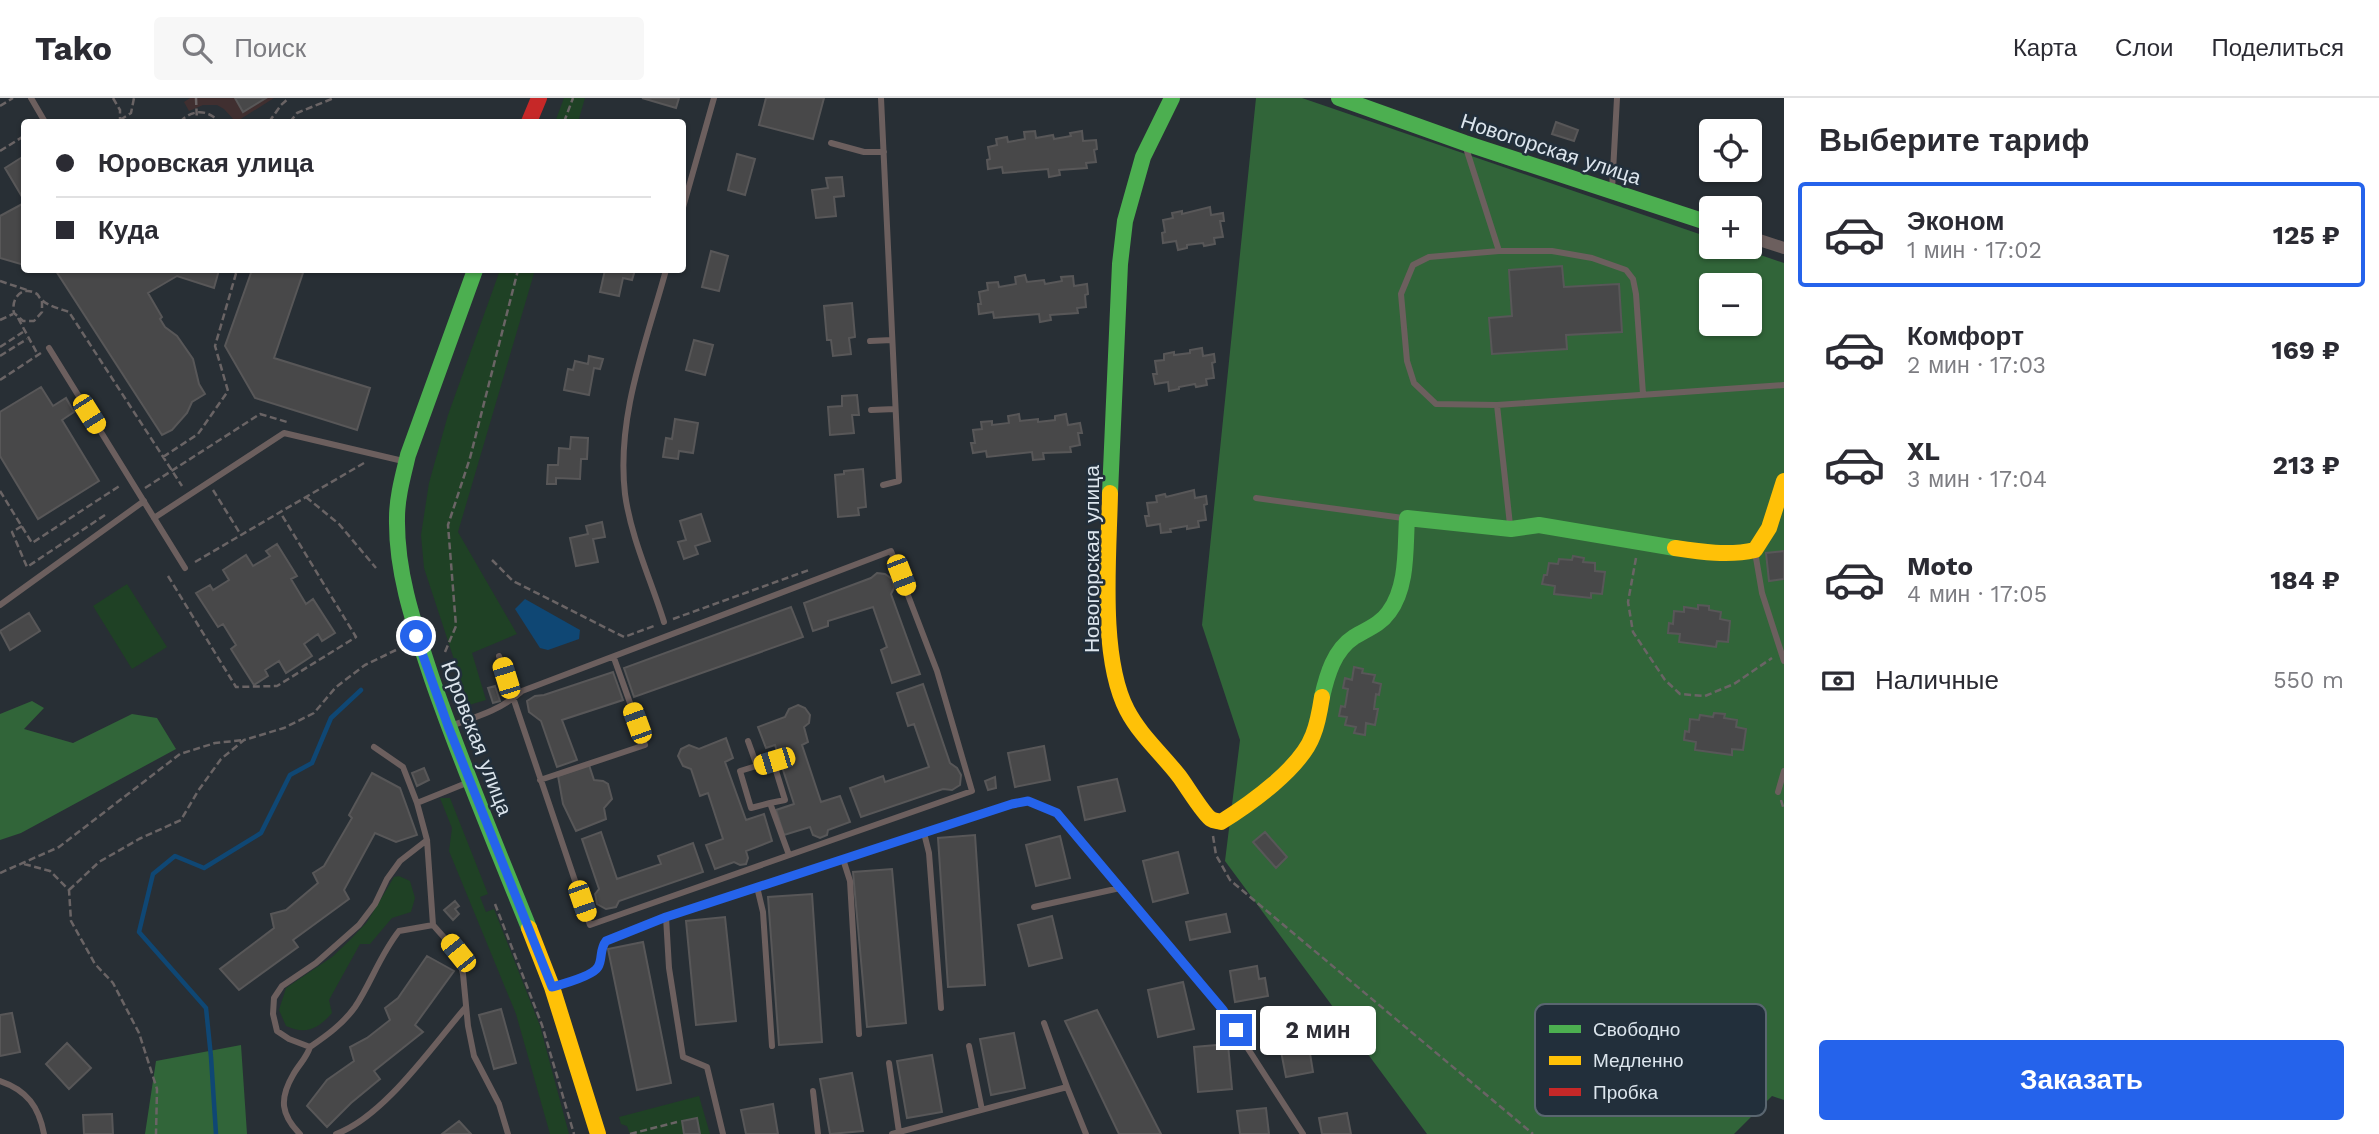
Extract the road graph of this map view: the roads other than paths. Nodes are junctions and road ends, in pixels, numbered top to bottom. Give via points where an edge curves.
1 (31, 98) edge
2 (539, 98) edge
3 (714, 98) edge
4 (881, 98) edge
5 (1172, 98) edge
6 (1339, 98) edge
7 (1617, 98) edge
8 (43, 119) edge
9 (530, 119) edge
10 (831, 143) dead end
11 (1465, 143) junction
12 (884, 152) junction
13 (1612, 192) junction
14 (686, 197) edge
15 (1699, 220) edge
16 (1762, 241) edge
17 (1784, 248) edge
18 (1499, 251) junction
19 (474, 273) edge
20 (665, 273) edge
21 (892, 340) junction
22 (870, 341) dead end
23 (48, 348) road end
24 (1784, 385) edge
25 (1643, 394) junction
26 (1497, 405) junction
27 (895, 409) junction
28 (871, 410) dead end
29 (407, 461) junction
30 (1784, 481) edge
31 (883, 485) dead end
32 (1256, 498) dead end
33 (144, 501) junction
34 (154, 518) junction
35 (1407, 518) junction
36 (1511, 529) junction
37 (1755, 550) junction
38 (185, 568) road end
39 (0, 605) edge
40 (664, 622) road end
41 (499, 656) dead end
42 (614, 658) junction
43 (1784, 661) edge
44 (512, 700) junction
45 (448, 726) junction
46 (748, 741) dead end
47 (374, 747) dead end
48 (757, 766) junction
49 (1784, 771) edge
50 (540, 780) junction
51 (471, 781) junction
52 (1778, 792) dead end
53 (417, 803) junction
54 (770, 803) junction
55 (924, 833) junction
56 (427, 840) junction
57 (789, 855) junction
58 (844, 859) junction
59 (757, 887) junction
60 (1120, 888) junction
61 (1034, 906) dead end
62 (666, 917) junction
63 (433, 925) junction
64 (552, 987) junction
65 (466, 1007) junction
66 (942, 1009) dead end
67 (1044, 1024) dead end
68 (859, 1034) dead end
69 (772, 1046) dead end
70 (970, 1046) dead end
71 (310, 1047) junction
72 (889, 1063) dead end
73 (0, 1081) edge
74 (1067, 1087) junction
75 (813, 1091) dead end
76 (982, 1110) junction
77 (896, 1133) edge
78 (44, 1134) edge
79 (300, 1134) edge
80 (336, 1134) edge
81 (508, 1134) edge
82 (598, 1134) edge
83 (723, 1134) edge
84 (818, 1134) edge
85 (1086, 1134) edge
86 (1303, 1134) edge

1 - 8 lane
2 - 9 street
3 - 14 lane
4 - 12 lane
5 - 35 street, Новогорская улица via 1157,124 1125,221 1109,602 1113,662 1130,718 1210,819 1221,822 1245,807 1313,738 1329,674 1344,644 1394,609
6 - 11 street, Новогорская улица
7 - 13 lane
10 - 12 lane
11 - 13 street, Новогорская улица
11 - 18 lane
12 - 21 lane
13 - 15 street, Новогорская улица
16 - 17 street
18 - 25 lane via 1552,251 1626,270 1636,295
18 - 26 lane via 1429,257 1413,265 1401,294 1407,361 1414,383 1436,404
19 - 29 street, Юровская улица
20 - 40 lane via 630,400 623,445 625,495
21 - 22 lane
21 - 27 lane
23 - 33 lane
24 - 25 lane
25 - 26 lane
26 - 36 lane
27 - 28 lane
27 - 31 lane via 899,481
29 - 34 lane via 284,433
29 - 45 street, Юровская улица via 397,518 400,559 416,636
30 - 37 street via 1766,534
32 - 35 lane
33 - 34 lane
33 - 39 lane
34 - 38 lane
35 - 36 street
36 - 37 street via 1539,524 1711,553
37 - 43 lane via 1762,593
41 - 44 lane
42 - 44 lane via 522,691
42 - 50 lane via 645,745
42 - 57 lane via 891,551 937,671 972,791
44 - 45 lane
44 - 50 lane
45 - 51 street, Юровская улица
46 - 48 lane
47 - 53 lane via 402,767
48 - 54 lane via 774,761 785,800
48 - 54 lane via 740,771 751,808
49 - 52 lane
50 - 57 lane via 590,925
51 - 53 lane
51 - 64 street, Юровская улица
53 - 56 lane
54 - 57 lane
55 - 58 lane
55 - 60 lane via 1028,801 1057,813
55 - 66 lane
56 - 63 lane
56 - 71 lane via 400,861 359,925 282,986 274,998 277,1031
58 - 59 lane
58 - 68 lane via 850,881
59 - 62 lane
59 - 69 lane via 763,912
60 - 61 lane
60 - 86 lane via 1223,1010
62 - 64 lane via 606,941 593,973
62 - 83 lane via 683,1057 707,1067
63 - 65 lane via 458,953
63 - 71 lane via 399,932 354,1009
64 - 82 street, Юровская улица
65 - 80 lane via 371,1114
65 - 81 lane via 474,1056 499,1104
67 - 74 lane
70 - 76 lane
71 - 79 lane via 286,1088 283,1107
72 - 77 lane
73 - 78 lane via 36,1105
74 - 76 lane
74 - 85 lane
75 - 84 lane
76 - 77 lane

